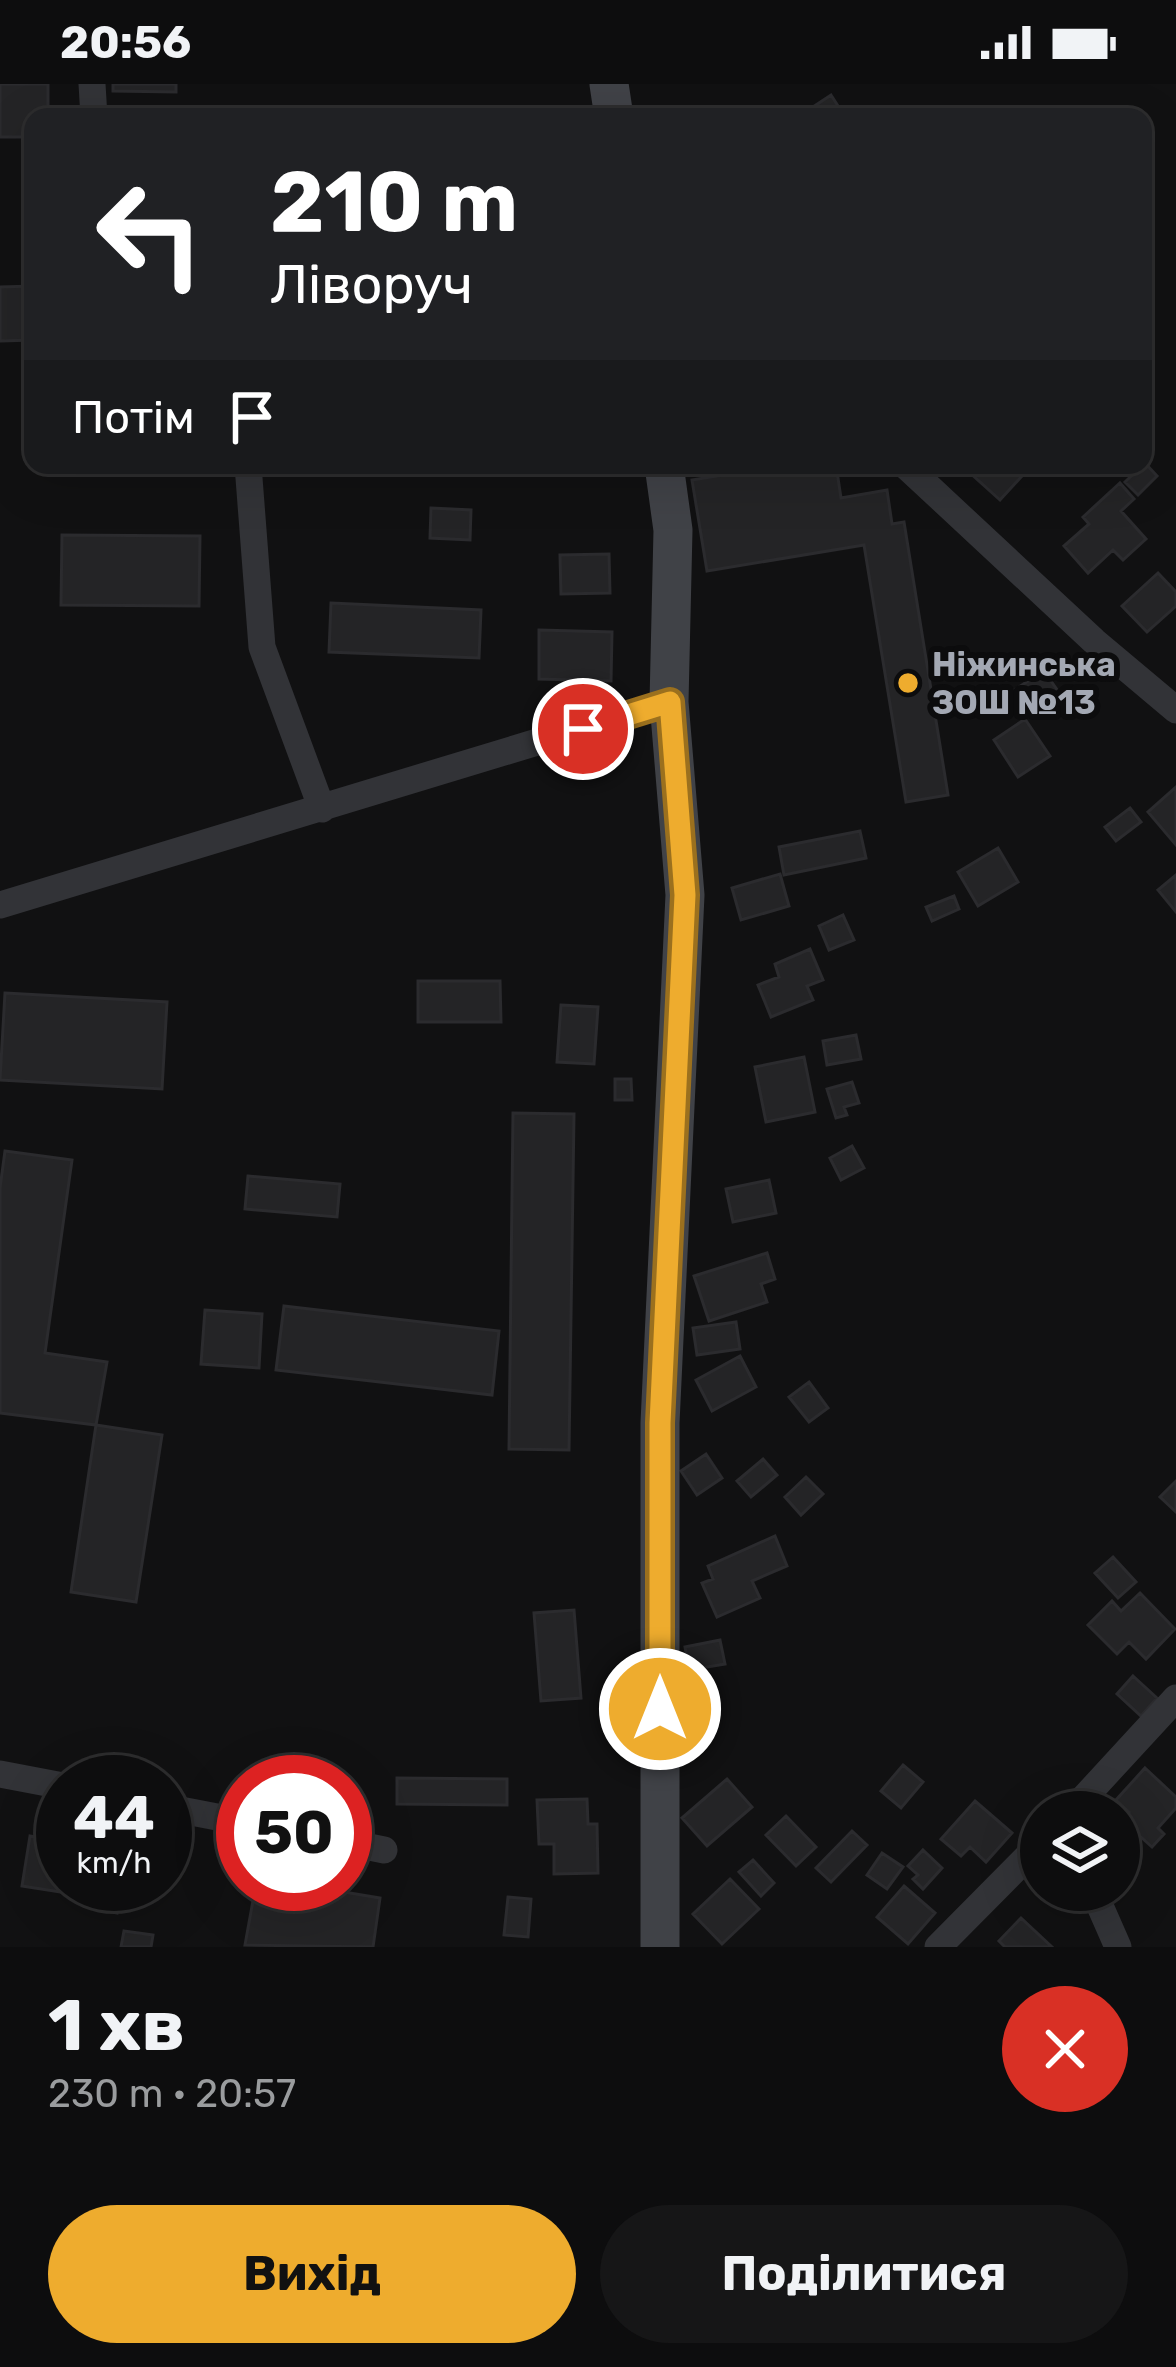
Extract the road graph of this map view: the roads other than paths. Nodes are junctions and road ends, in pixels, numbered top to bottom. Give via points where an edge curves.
1 (249, 474) edge
2 (665, 474) edge
3 (915, 474) edge
4 (670, 702) junction
5 (1176, 710) edge
6 (322, 809) junction
7 (0, 905) edge
8 (1176, 1698) edge
9 (0, 1774) edge
10 (36, 1781) edge
11 (1090, 1791) edge
12 (372, 1848) edge
13 (384, 1850) dead end
14 (1020, 1865) edge
15 (1102, 1911) edge
16 (660, 1947) edge
17 (938, 1947) edge
18 (1118, 1947) edge

1 - 6 street via 262,647
2 - 4 main road via 673,530
3 - 5 street
4 - 6 street
4 - 16 main road via 685,895 660,1423
6 - 7 street
8 - 11 street
9 - 10 street
12 - 13 street
14 - 17 street
15 - 18 street

